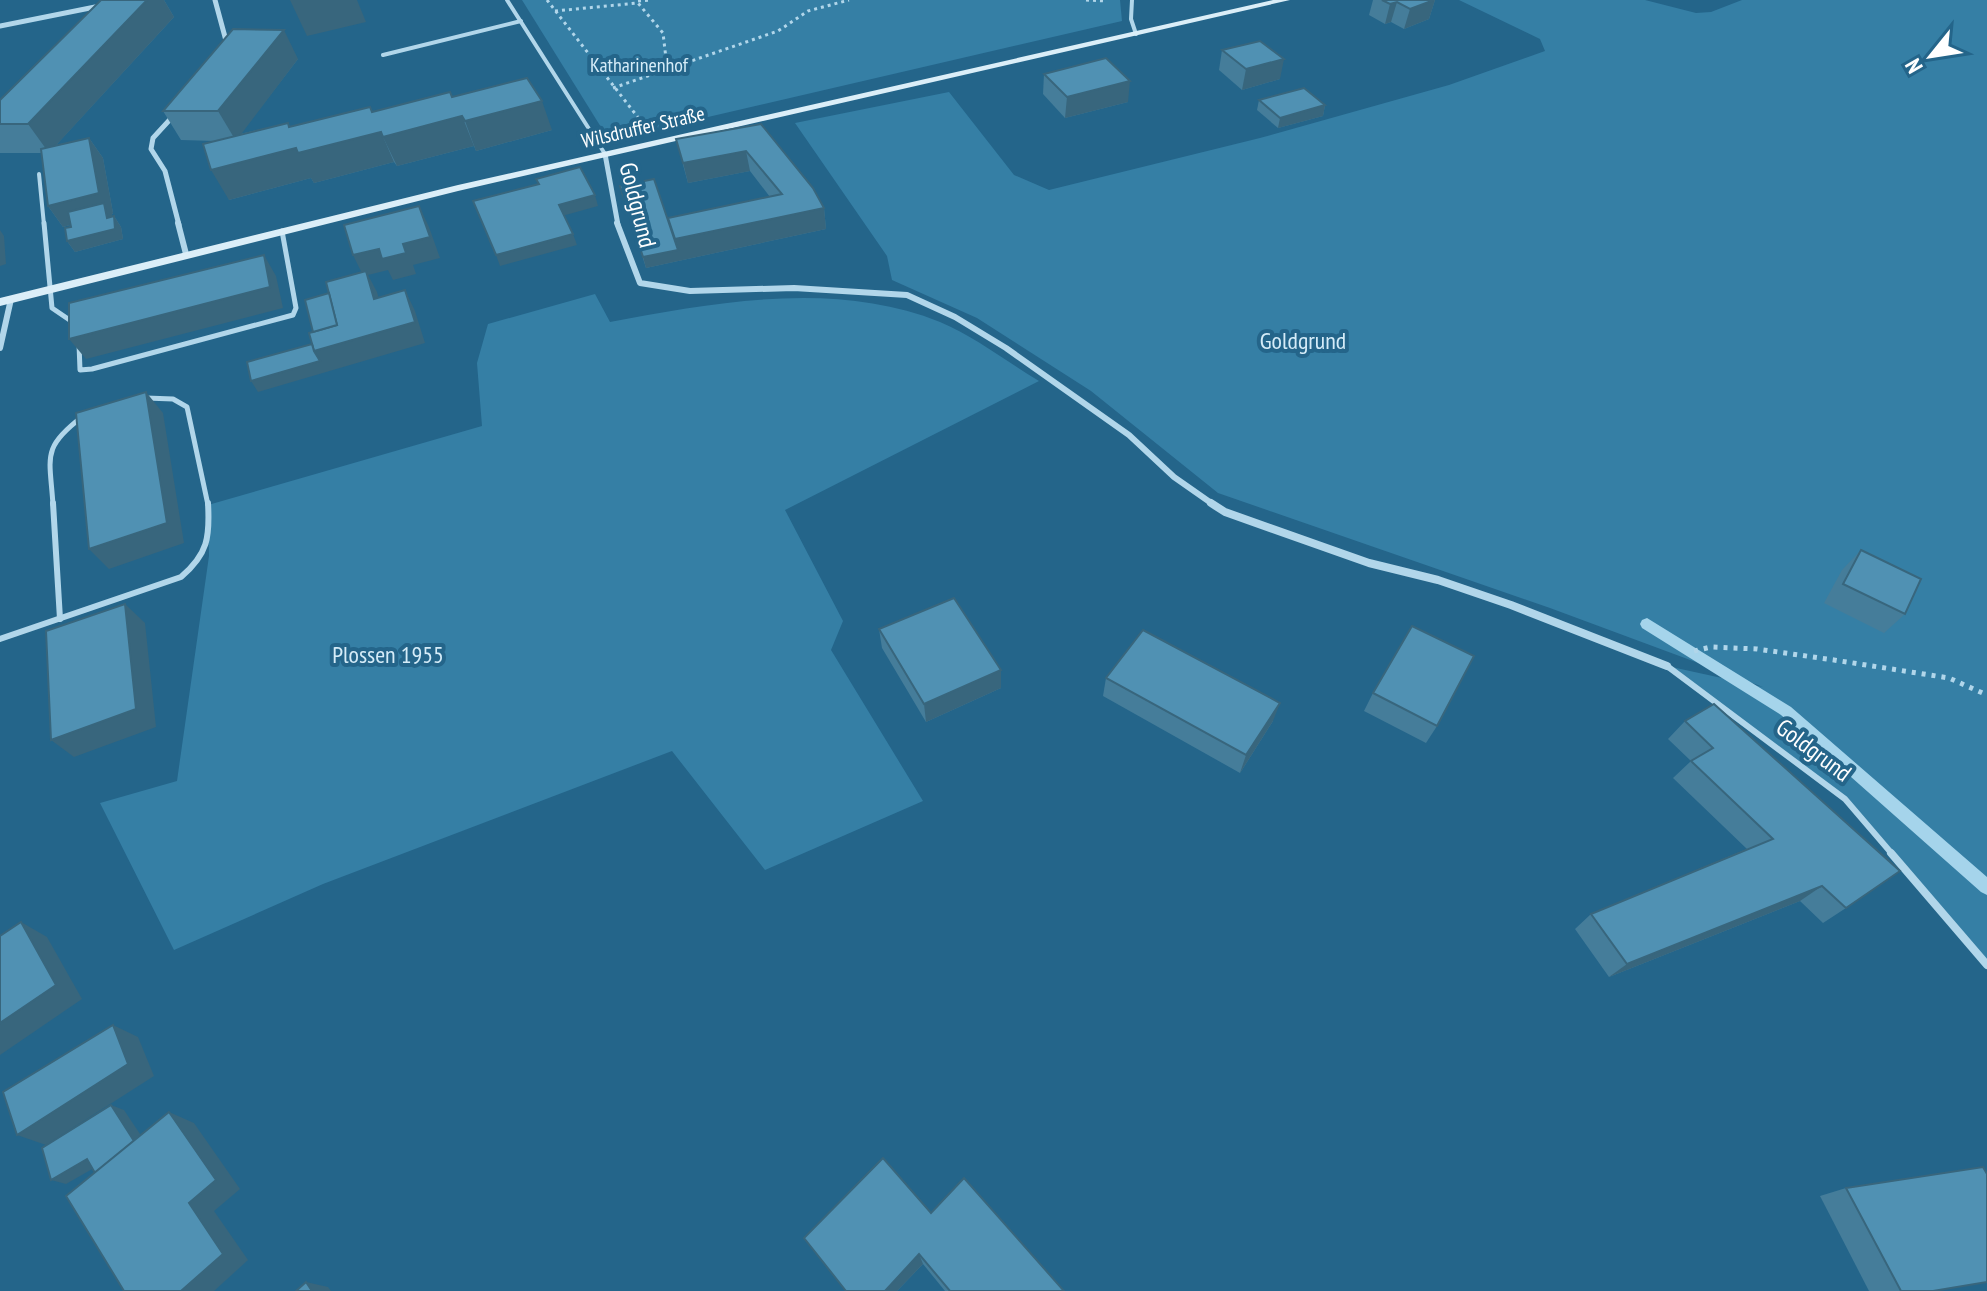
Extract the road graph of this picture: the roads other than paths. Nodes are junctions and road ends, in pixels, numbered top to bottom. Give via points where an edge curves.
1 (215, 0) edge
2 (507, 0) edge
3 (1132, 0) edge
4 (1285, 0) edge
5 (115, 3) edge
6 (521, 21) junction
7 (0, 26) edge
8 (1136, 34) junction
9 (228, 49) edge
10 (383, 55) dead end
11 (181, 108) edge
12 (605, 154) junction
13 (39, 174) edge
14 (282, 231) junction
15 (186, 254) junction
16 (50, 289) junction
17 (5, 301) edge
18 (78, 326) edge
19 (79, 340) edge
20 (0, 348) edge
21 (137, 399) edge
22 (95, 411) edge
23 (60, 619) junction
24 (0, 639) edge
25 (1667, 666) joint
26 (1987, 965) edge

1 - 9 street
2 - 6 lane
3 - 8 lane
4 - 8 main road, Wilsdruffer Straße
5 - 7 street
6 - 10 lane
6 - 12 lane
8 - 12 main road, Wilsdruffer Straße
11 - 15 street via 153,138 151,149 165,171
12 - 14 main road, Wilsdruffer Straße
12 - 25 street, Goldgrund via 619,232 640,283 690,291 794,288 907,295 1006,348 1129,435 1174,477 1225,512 1511,605
13 - 16 lane
14 - 15 main road, Wilsdruffer Straße
14 - 19 lane via 293,315 92,369 80,370
15 - 16 main road, Wilsdruffer Straße
16 - 17 main road, Wilsdruffer Straße
16 - 18 lane via 52,308
17 - 20 street, Wilsdruffer Straße
21 - 23 lane via 173,399 187,407 209,537 201,558 181,577
22 - 23 lane via 57,436 50,451
23 - 24 lane
25 - 26 lane, Goldgrund via 1845,799

